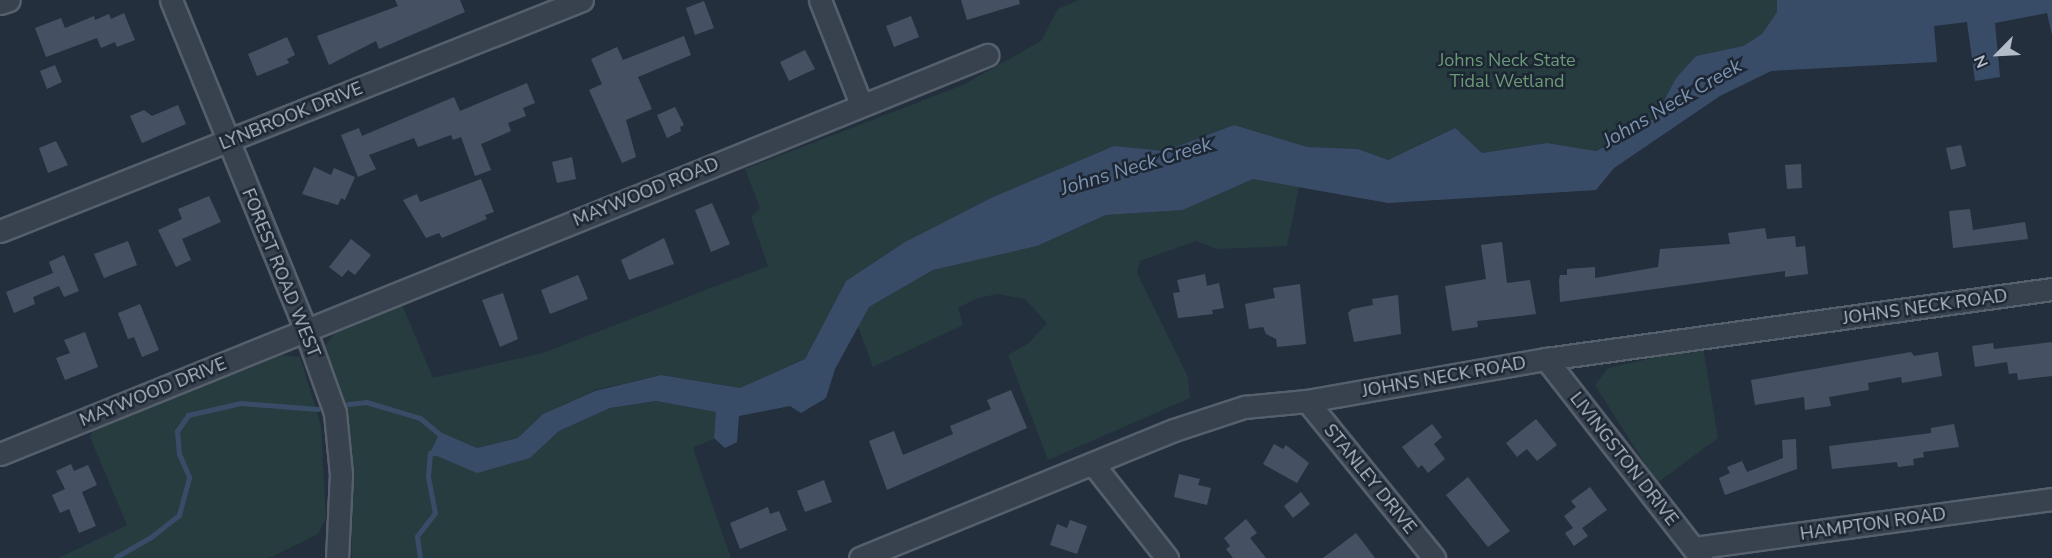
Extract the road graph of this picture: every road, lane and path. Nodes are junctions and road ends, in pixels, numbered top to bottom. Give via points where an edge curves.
1 (9, 0) edge
2 (171, 0) edge
3 (582, 0) edge
4 (820, 0) edge
5 (0, 3) edge
6 (987, 55) dead end
7 (861, 104) junction
8 (228, 141) junction
9 (0, 231) edge
10 (2052, 289) edge
11 (305, 329) junction
12 (1546, 359) junction
13 (1307, 400) junction
14 (0, 454) edge
15 (1094, 464) junction
16 (2052, 499) edge
17 (898, 552) edge
18 (1698, 553) edge
19 (331, 556) edge
20 (860, 558) edge
21 (1167, 558) edge
22 (1434, 558) edge

1 - 5 street
2 - 8 street, FOREST ROAD WEST
3 - 8 street, LYNBROOK DRIVE
4 - 7 street
6 - 7 street, MAYWOOD ROAD via 913,88
7 - 11 street, MAYWOOD ROAD
8 - 9 street, LYNBROOK DRIVE
8 - 11 street, FOREST ROAD WEST
10 - 12 street, JOHNS NECK ROAD
11 - 14 street, MAYWOOD DRIVE
11 - 19 street, FOREST ROAD WEST via 335,413 341,474
12 - 13 street, JOHNS NECK ROAD
12 - 18 street, LIVINGSTON DRIVE
13 - 15 street, JOHNS NECK ROAD via 1245,407 1174,430
13 - 22 street, STANLEY DRIVE
15 - 17 street, JOHNS NECK ROAD
15 - 21 street
16 - 18 street, HAMPTON ROAD
17 - 20 street, JOHNS NECK ROAD

